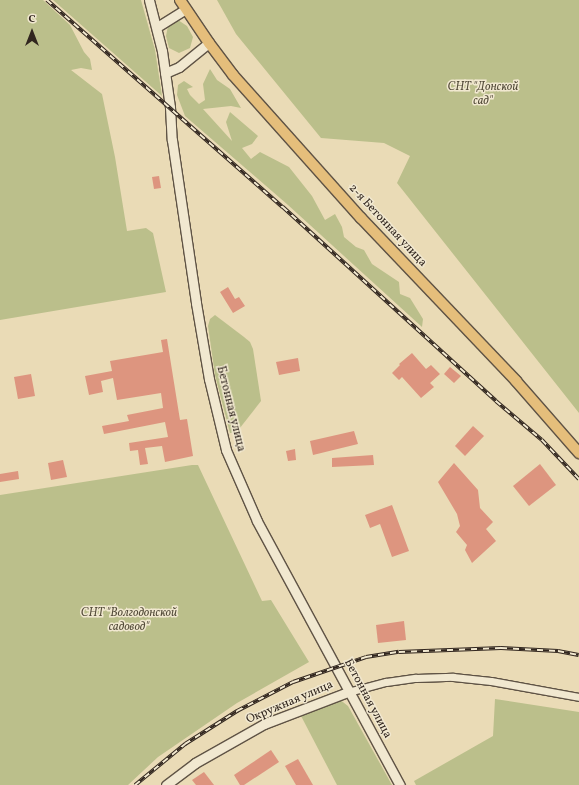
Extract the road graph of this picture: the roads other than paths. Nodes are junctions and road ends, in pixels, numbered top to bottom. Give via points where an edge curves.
1 (149, 0) edge
2 (183, 3) edge
3 (157, 27) junction
4 (209, 43) junction
5 (165, 73) junction
6 (579, 453) edge
7 (348, 692) junction
8 (579, 697) edge
9 (166, 785) edge
10 (400, 785) edge

1 - 3 main road, Бетонная улица
2 - 3 main road
2 - 4 main road, 2-я Бетонная улица
3 - 5 main road, Бетонная улица
4 - 5 main road via 179,67
4 - 6 main road, 2-я Бетонная улица via 234,75 361,218 516,382
5 - 7 main road, Бетонная улица via 172,140 196,303 209,379 226,450 257,521
7 - 8 street, Окружная улица via 386,682 453,677 491,681
7 - 9 main road, Окружная улица via 264,724 195,763
7 - 10 main road, Бетонная улица

